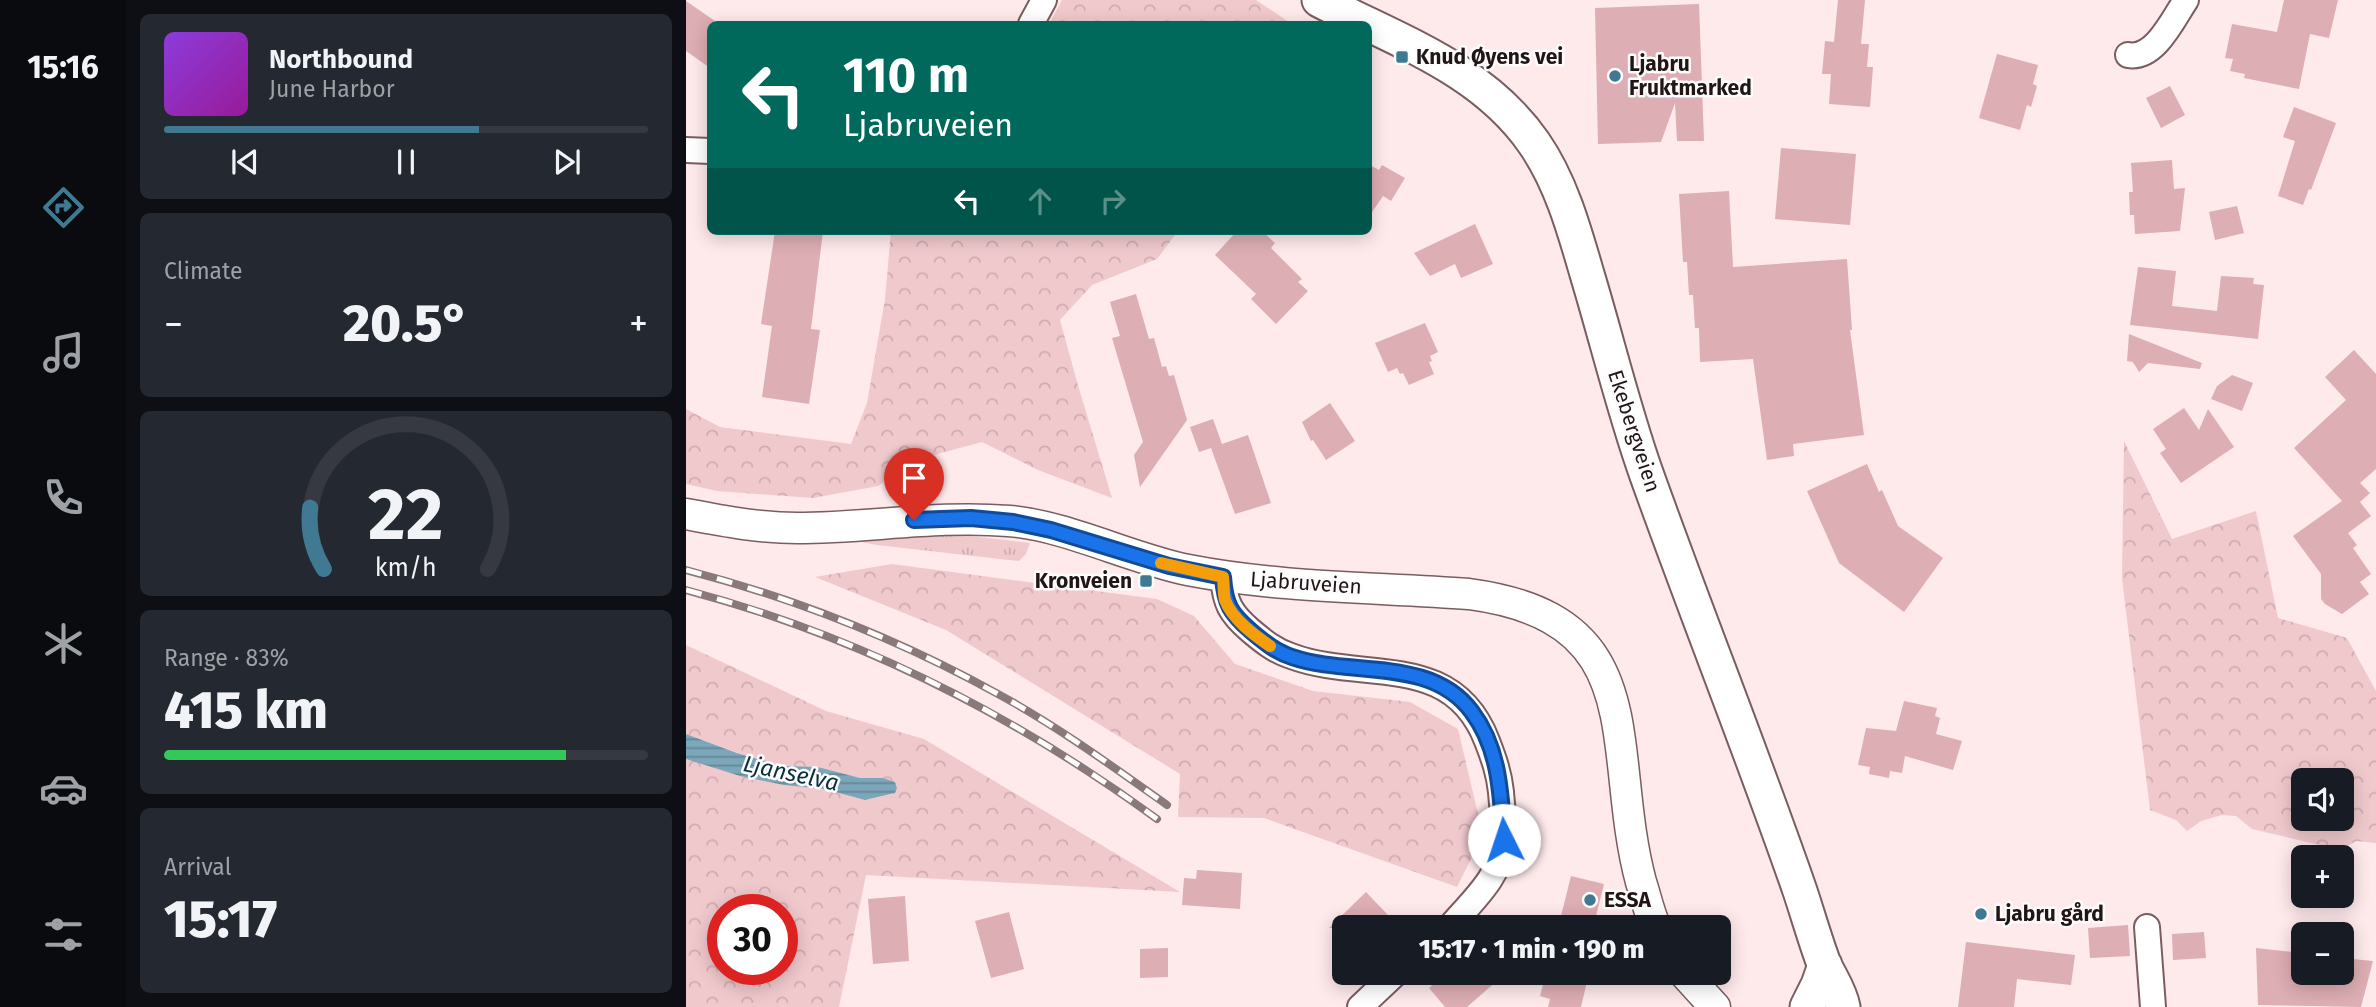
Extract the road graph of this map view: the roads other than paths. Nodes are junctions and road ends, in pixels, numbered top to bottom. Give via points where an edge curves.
1 (1044, 0) edge
2 (1320, 0) edge
3 (2186, 0) edge
4 (1033, 21) edge
5 (1364, 21) edge
6 (1372, 25) edge
7 (2128, 55) dead end
8 (686, 150) edge
9 (707, 151) edge
10 (686, 514) edge
11 (1223, 577) junction
12 (1460, 915) edge
13 (1651, 915) edge
14 (2147, 928) dead end
15 (1825, 964) junction
16 (1383, 985) edge
17 (1695, 985) edge
18 (1360, 1007) edge
19 (1715, 1007) edge
20 (1807, 1007) edge
21 (1843, 1007) edge
22 (2153, 1007) edge

1 - 4 street
2 - 5 main road, Ekebergveien
3 - 7 street via 2151,50 2136,57
6 - 15 main road, Ekebergveien via 1475,81 1513,117 1553,176 1646,473 1769,800
8 - 9 street
10 - 11 street, Ljabruveien via 798,528 924,519 1013,522
11 - 12 street via 1224,599 1230,609 1279,651 1320,663 1418,677 1457,697 1481,724 1499,772 1504,840 1492,877
11 - 13 street, Ljabruveien via 1488,597 1534,608 1561,623 1593,656 1612,697 1634,849
14 - 22 street
15 - 20 main road
15 - 21 main road, Ekebergveien
16 - 18 street
17 - 19 street

